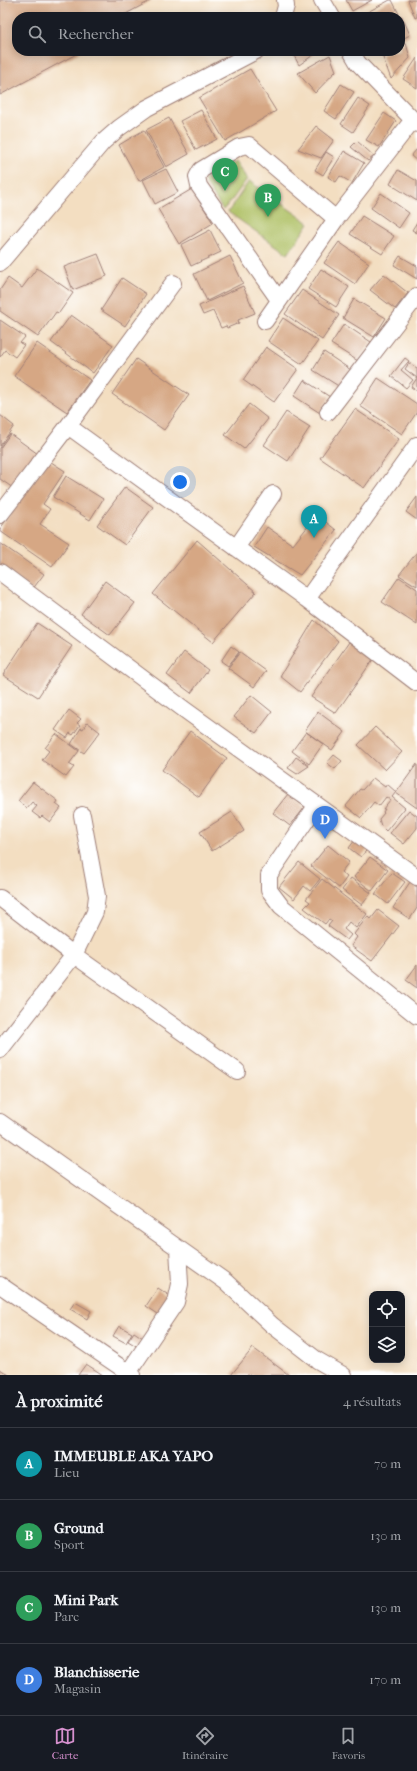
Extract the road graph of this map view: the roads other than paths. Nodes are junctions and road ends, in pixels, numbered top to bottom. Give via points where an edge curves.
1 (285, 0) edge
2 (322, 0) edge
3 (284, 12) edge
4 (329, 12) edge
5 (246, 56) edge
6 (354, 56) edge
7 (415, 122) edge
8 (336, 218) junction
9 (0, 263) edge
10 (173, 282) dead end
11 (417, 296) edge
12 (279, 300) junction
13 (265, 321) dead end
14 (328, 412) dead end
15 (68, 426) junction
16 (417, 445) edge
17 (273, 494) dead end
18 (0, 515) edge
19 (236, 548) junction
20 (0, 572) edge
21 (307, 599) junction
22 (417, 683) edge
23 (316, 806) junction
24 (82, 814) dead end
25 (417, 877) edge
26 (0, 898) edge
27 (74, 955) junction
28 (417, 1016) edge
29 (0, 1050) edge
30 (237, 1071) dead end
31 (0, 1122) edge
32 (178, 1248) junction
33 (0, 1285) edge
34 (130, 1374) edge
35 (342, 1375) edge

1 - 3 street
2 - 4 street
5 - 9 street via 147,108 119,128 103,142
6 - 7 street
7 - 8 street
8 - 12 street
8 - 12 street via 249,146 239,147 201,170 197,177 199,186
10 - 15 street
11 - 14 street
12 - 13 street
15 - 18 street
15 - 19 street
16 - 21 street
17 - 19 street
19 - 21 street
20 - 23 street
21 - 22 street
23 - 25 street
23 - 28 street via 269,875 269,890 281,906
24 - 27 street via 97,896 95,912
26 - 27 street
27 - 29 street
27 - 30 street
31 - 32 street
32 - 34 street via 180,1284 176,1302
32 - 35 street via 226,1282 278,1330
33 - 34 street

